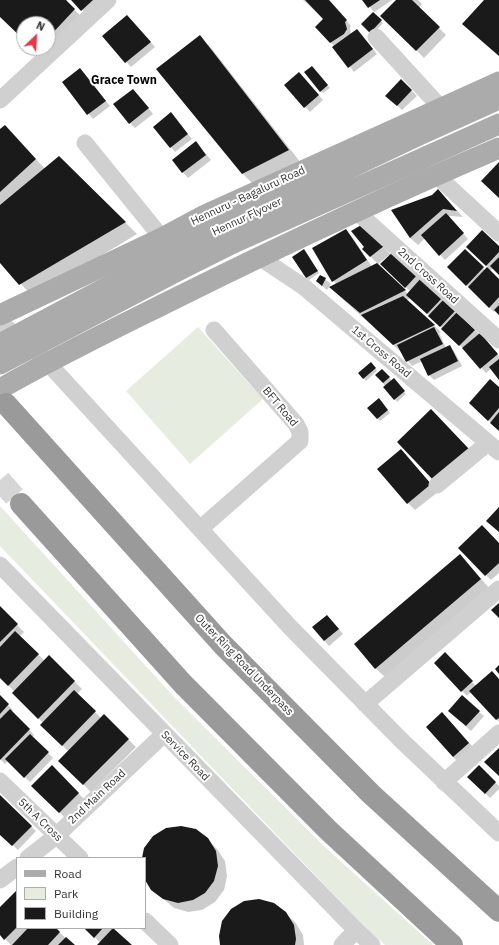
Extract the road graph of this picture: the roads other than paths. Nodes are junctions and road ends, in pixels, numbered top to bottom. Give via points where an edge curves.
1 (108, 0) edge
2 (376, 37) dead end
3 (499, 82) edge
4 (499, 99) edge
5 (0, 100) edge
6 (441, 108) junction
7 (499, 124) edge
8 (85, 143) dead end
9 (499, 148) edge
10 (436, 175) junction
11 (357, 212) junction
12 (499, 233) edge
13 (162, 238) junction
14 (259, 257) junction
15 (0, 314) edge
16 (0, 323) edge
17 (214, 330) dead end
18 (499, 340) edge
19 (0, 344) edge
20 (47, 362) junction
21 (0, 364) edge
22 (3, 396) edge
23 (494, 447) edge
24 (437, 485) dead end
25 (21, 504) tunnel mouth
26 (200, 530) junction
27 (0, 566) edge
28 (499, 589) edge
29 (365, 704) junction
30 (499, 733) edge
31 (164, 734) junction
32 (0, 781) edge
33 (444, 782) junction
34 (499, 833) edge
35 (56, 836) junction
36 (29, 857) edge
37 (79, 857) edge
38 (16, 868) edge
39 (0, 880) edge
40 (499, 911) edge
41 (146, 922) edge
42 (356, 930) junction
43 (370, 944) edge
44 (170, 945) edge
45 (342, 945) edge
46 (452, 945) edge

1 - 5 street
2 - 6 street
3 - 6 main road, Hennuru - Bagaluru Road
4 - 19 main road, Hennur Flyover, bridge via 179,249
6 - 13 main road, Hennuru - Bagaluru Road via 205,215
7 - 21 main road, Hennur Flyover, bridge via 228,245
8 - 13 street
9 - 10 main road
10 - 11 main road
10 - 12 street
11 - 14 main road
11 - 18 street, 2nd Cross Road
13 - 15 main road, Hennuru - Bagaluru Road
14 - 20 main road
14 - 23 street, 1st Cross Road via 304,287
16 - 20 street
17 - 26 street, BFT Road via 296,424 300,440
20 - 22 main road
20 - 26 street
22 - 40 highway, Outer Ring Road Underpass via 223,645 371,794
23 - 24 street
25 - 46 highway via 183,684 328,830
26 - 29 street
27 - 31 street, Service Road
28 - 29 street
29 - 33 street
30 - 33 street
31 - 35 street, 2nd Main Road
31 - 42 street, Service Road
32 - 35 street, 5th A Cross
33 - 34 street
35 - 36 street, 2nd Main Road
35 - 37 street, 5th A Cross
38 - 39 street
41 - 44 street
42 - 43 street, Service Road
42 - 45 street

